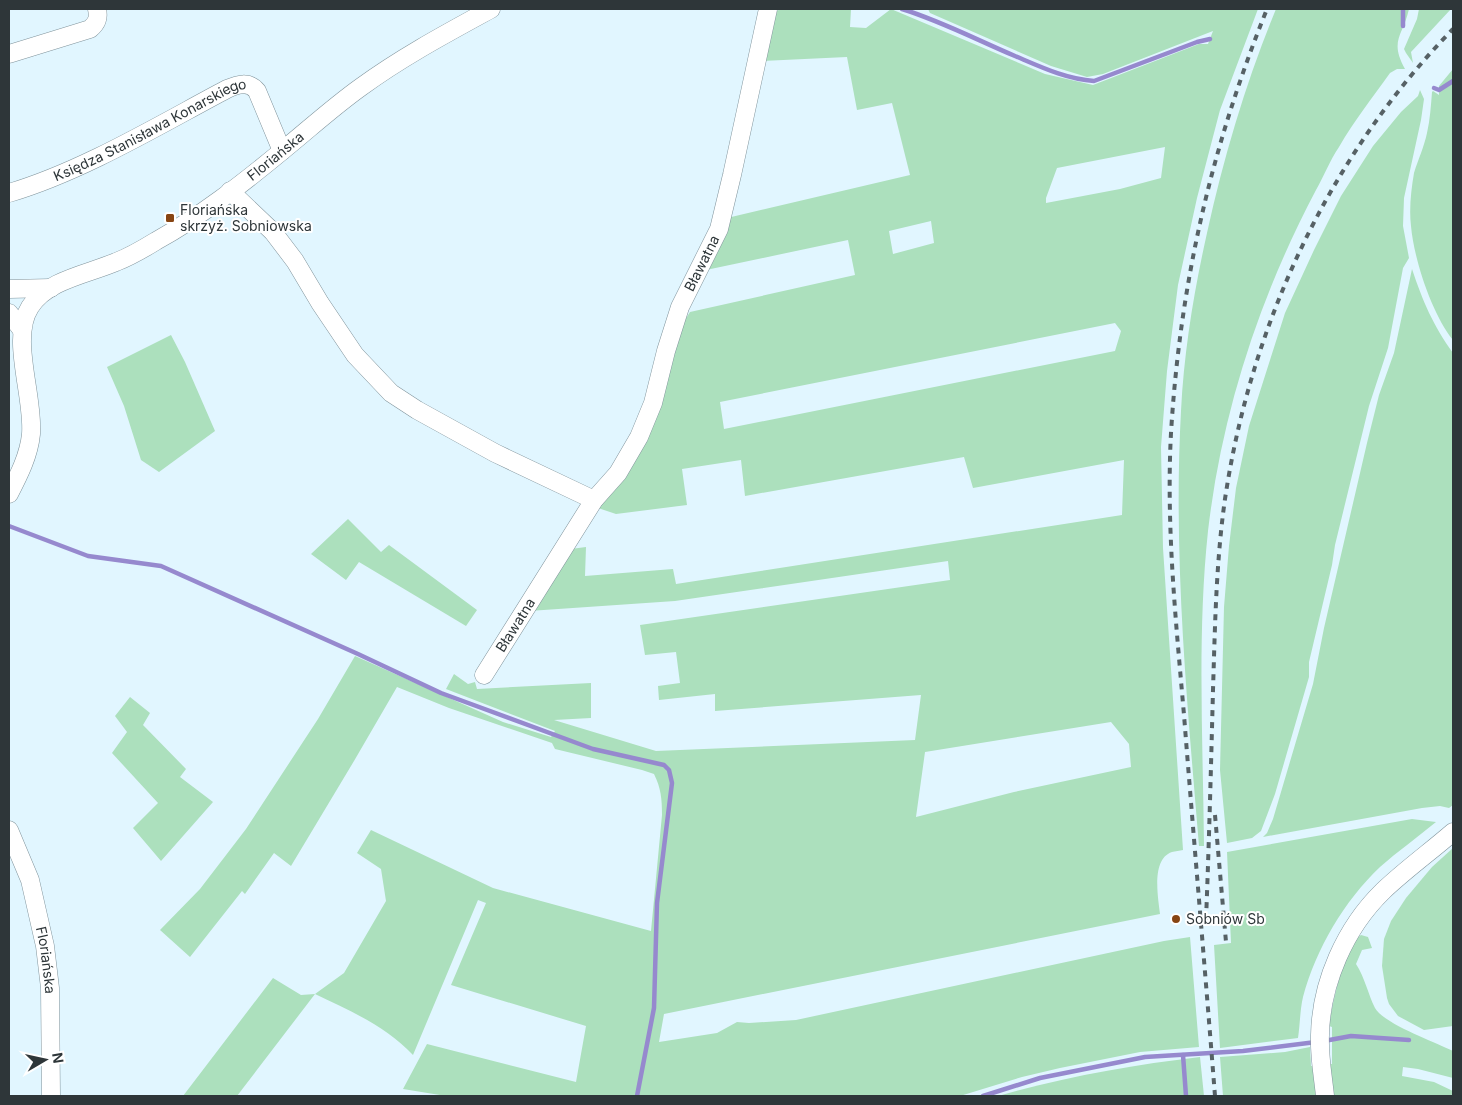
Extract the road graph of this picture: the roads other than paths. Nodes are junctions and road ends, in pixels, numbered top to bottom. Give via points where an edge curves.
1 (97, 9) edge
2 (491, 9) edge
3 (768, 9) edge
4 (9, 54) edge
5 (282, 151) junction
6 (230, 191) junction
7 (9, 193) edge
8 (51, 288) junction
9 (9, 289) edge
10 (9, 313) edge
11 (22, 330) junction
12 (9, 494) edge
13 (594, 500) junction
14 (484, 675) dead end
15 (9, 830) edge
16 (1453, 832) edge
17 (51, 1096) edge
18 (1325, 1096) edge

1 - 4 street via 98,20 90,29
2 - 5 street, Floriańska via 379,73
3 - 13 street, Bławatna via 718,229 680,307 653,402 639,437 618,473
5 - 6 street, Floriańska
5 - 7 street, Księdza Stanisława Konarskiego via 257,91 241,84 78,165
6 - 8 street, Floriańska via 156,242 118,262
6 - 13 street via 274,232 355,355 391,393 495,453
8 - 9 street, Floriańska
8 - 11 street, Floriańska via 30,307
10 - 11 street
11 - 12 street, Floriańska via 31,432 24,463
13 - 14 street, Bławatna
15 - 17 street, Floriańska via 30,880 45,946 50,988
16 - 18 street via 1382,892 1346,939 1332,972 1321,1018

